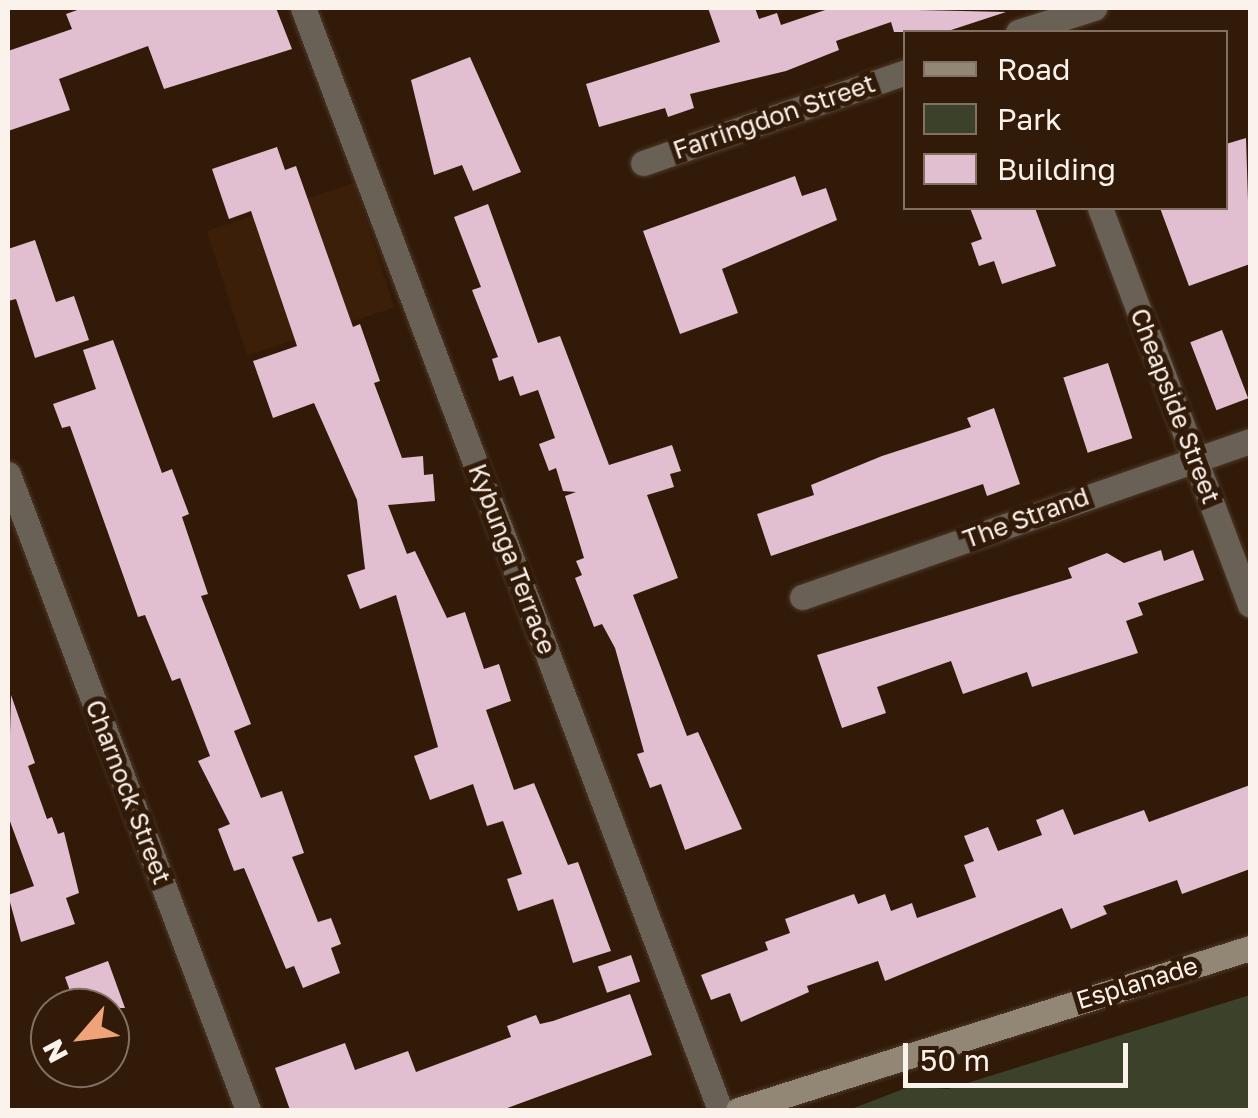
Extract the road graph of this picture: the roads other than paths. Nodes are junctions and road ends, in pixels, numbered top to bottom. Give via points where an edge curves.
1 (303, 8) edge
2 (1094, 8) edge
3 (1026, 25) edge
4 (903, 73) edge
5 (643, 163) dead end
6 (1101, 210) edge
7 (1250, 440) edge
8 (1196, 458) junction
9 (8, 474) edge
10 (802, 597) dead end
11 (1250, 605) edge
12 (1250, 948) edge
13 (248, 1110) edge
14 (720, 1110) edge
15 (738, 1110) edge

1 - 14 street, Kybunga Terrace
2 - 3 street
4 - 5 street, Farringdon Street
6 - 8 street, Cheapside Street
7 - 8 street, The Strand
8 - 10 street, The Strand
8 - 11 street, Cheapside Street
9 - 13 street, Charnock Street
12 - 15 street, Esplanade

